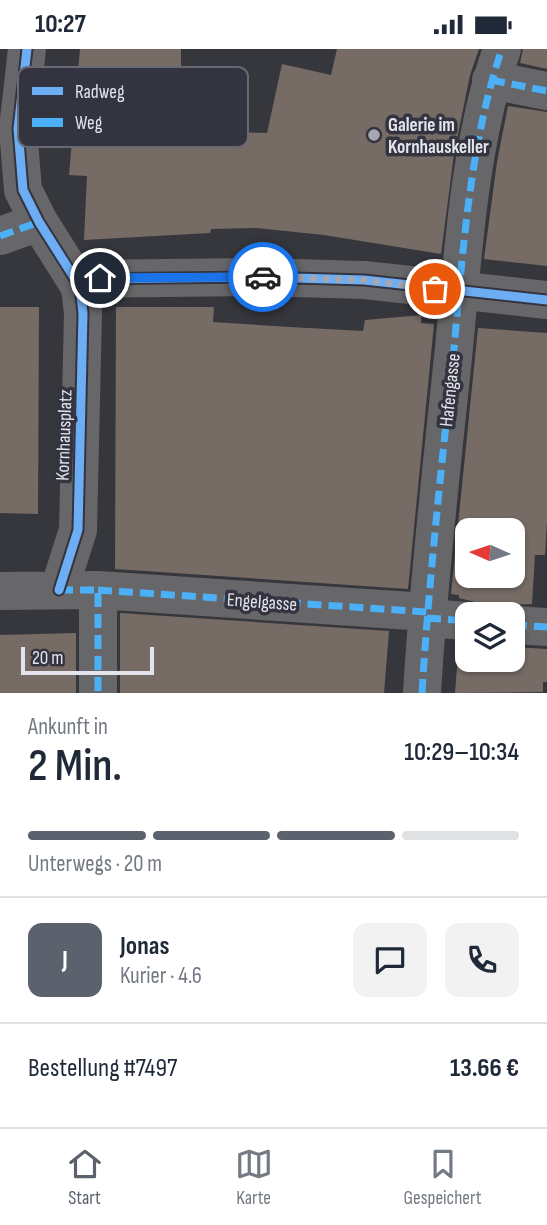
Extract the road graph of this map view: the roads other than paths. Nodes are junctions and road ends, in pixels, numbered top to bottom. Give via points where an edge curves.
1 (27, 49) edge
2 (496, 65) edge
3 (25, 67) edge
4 (547, 90) edge
5 (19, 147) edge
6 (39, 222) junction
7 (0, 236) edge
8 (75, 279) junction
9 (459, 292) junction
10 (547, 300) edge
11 (59, 590) junction
12 (98, 590) junction
13 (0, 591) edge
14 (427, 615) junction
15 (455, 619) edge
16 (525, 626) edge
17 (547, 627) edge
18 (98, 693) edge
19 (422, 693) edge

1 - 3 street, Kornhausplatz
2 - 4 street
2 - 9 street, Hafengasse via 480,131
5 - 6 street, Kornhausplatz via 23,190
6 - 7 street
6 - 8 street, Kornhausplatz
8 - 9 street via 364,280
8 - 11 street, Kornhausplatz via 83,313 78,530
9 - 10 street
9 - 14 street, Hafengasse
11 - 12 street, Engelgasse
11 - 13 street
12 - 14 street, Engelgasse
12 - 18 street
14 - 15 street, Engelgasse
14 - 19 street, Hafengasse
16 - 17 street

